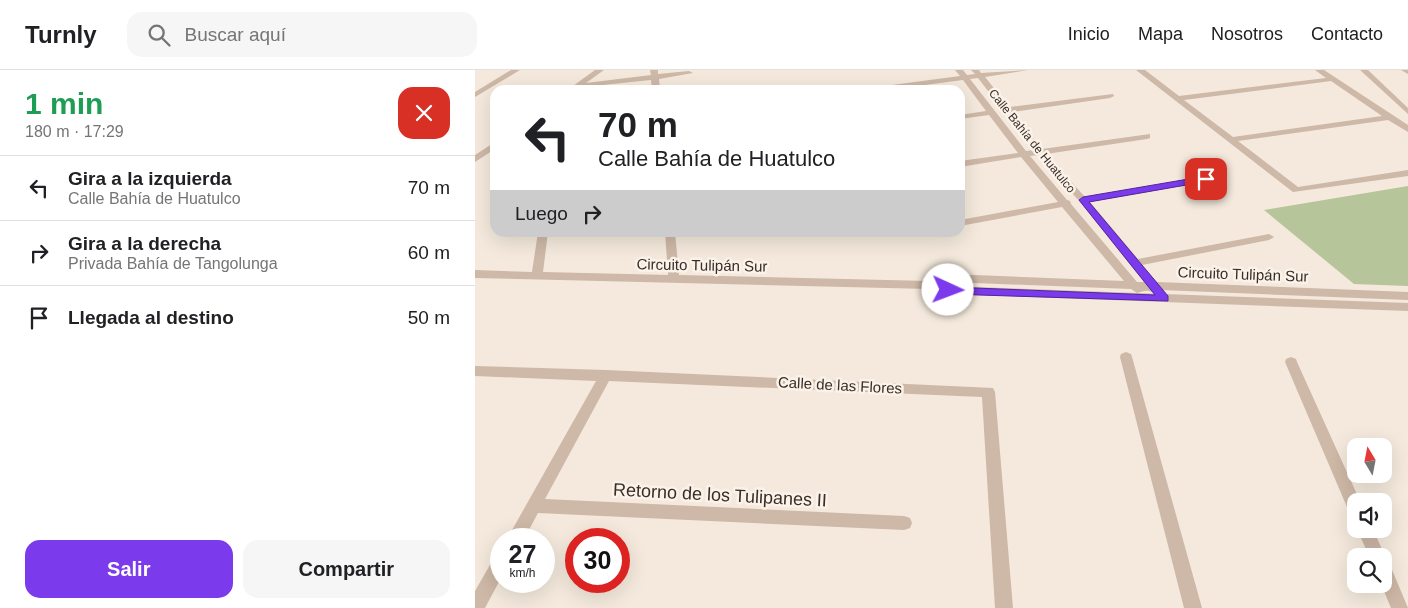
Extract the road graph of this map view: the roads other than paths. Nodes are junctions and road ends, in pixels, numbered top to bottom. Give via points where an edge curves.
1 (516, 70) edge
2 (600, 70) edge
3 (1024, 70) edge
4 (1140, 70) edge
5 (1319, 70) edge
6 (1364, 70) edge
7 (689, 73) dead end
8 (977, 73) edge
9 (655, 74) edge
10 (962, 74) edge
11 (1333, 79) junction
12 (491, 85) edge
13 (578, 85) edge
14 (591, 85) edge
15 (898, 85) edge
16 (490, 86) edge
17 (475, 95) edge
18 (1110, 96) dead end
19 (1177, 99) junction
20 (1007, 110) junction
21 (992, 112) junction
22 (1408, 112) edge
23 (965, 116) edge
24 (1390, 117) junction
25 (1408, 129) edge
26 (1147, 136) dead end
27 (1230, 140) junction
28 (490, 148) edge
29 (1040, 152) junction
30 (1024, 155) junction
31 (475, 159) edge
32 (965, 163) edge
33 (1408, 173) edge
34 (1206, 179) dead end
35 (1083, 200) junction
36 (1067, 203) junction
37 (965, 222) edge
38 (542, 237) edge
39 (670, 237) edge
40 (1269, 237) dead end
41 (1136, 263) junction
42 (475, 274) edge
43 (537, 276) junction
44 (674, 280) junction
45 (929, 285) junction
46 (1153, 285) junction
47 (1134, 286) junction
48 (1408, 296) edge
49 (1143, 298) junction
50 (1164, 299) junction
51 (1408, 307) edge
52 (1127, 357) dead end
53 (1291, 362) dead end
54 (475, 371) edge
55 (606, 375) junction
56 (1349, 493) edge
57 (533, 506) junction
58 (904, 523) dead end
59 (521, 528) edge
60 (490, 581) edge
61 (1392, 590) edge
62 (475, 608) edge
63 (1004, 608) edge
64 (1193, 608) edge
65 (1400, 608) edge

1 - 12 street
2 - 13 street
3 - 8 street
4 - 19 street
5 - 11 street
6 - 22 street
7 - 9 street
8 - 10 street
8 - 20 street, Calle Bahía de Huatulco
9 - 14 street
10 - 15 street
10 - 21 street, Calle Bahía de Huatulco
11 - 19 street
11 - 24 street
16 - 17 street
18 - 20 street
19 - 27 street
20 - 29 street, Calle Bahía de Huatulco
21 - 23 street
21 - 30 street, Calle Bahía de Huatulco
24 - 25 street
24 - 27 street
26 - 29 street
27 - 33 street via 1296,190
28 - 31 street
29 - 30 street
29 - 35 street, Calle Bahía de Huatulco
30 - 32 street
30 - 36 street, Calle Bahía de Huatulco
34 - 35 street
35 - 41 street, Calle Bahía de Huatulco
36 - 37 street
36 - 47 street, Calle Bahía de Huatulco
38 - 43 street
39 - 44 street
40 - 41 street
41 - 46 street, Calle Bahía de Huatulco
42 - 43 street, Circuito Tulipán Sur
43 - 44 street, Circuito Tulipán Sur
44 - 45 street, Circuito Tulipán Sur
45 - 47 street, Circuito Tulipán Sur via 949,278
45 - 49 street, Circuito Tulipán Sur via 948,290
46 - 47 street, Circuito Tulipán Sur
46 - 48 street, Circuito Tulipán Sur
46 - 50 street, Calle Bahía de Huatulco
47 - 49 street, Calle Bahía de Huatulco
49 - 50 street, Circuito Tulipán Sur
50 - 51 street, Circuito Tulipán Sur
52 - 64 street
53 - 56 street
54 - 55 street, Calle de las Flores
55 - 57 street
55 - 63 street, Calle de las Flores via 988,392
57 - 58 street, Retorno de los Tulipanes II
57 - 59 street
60 - 62 street
61 - 65 street

